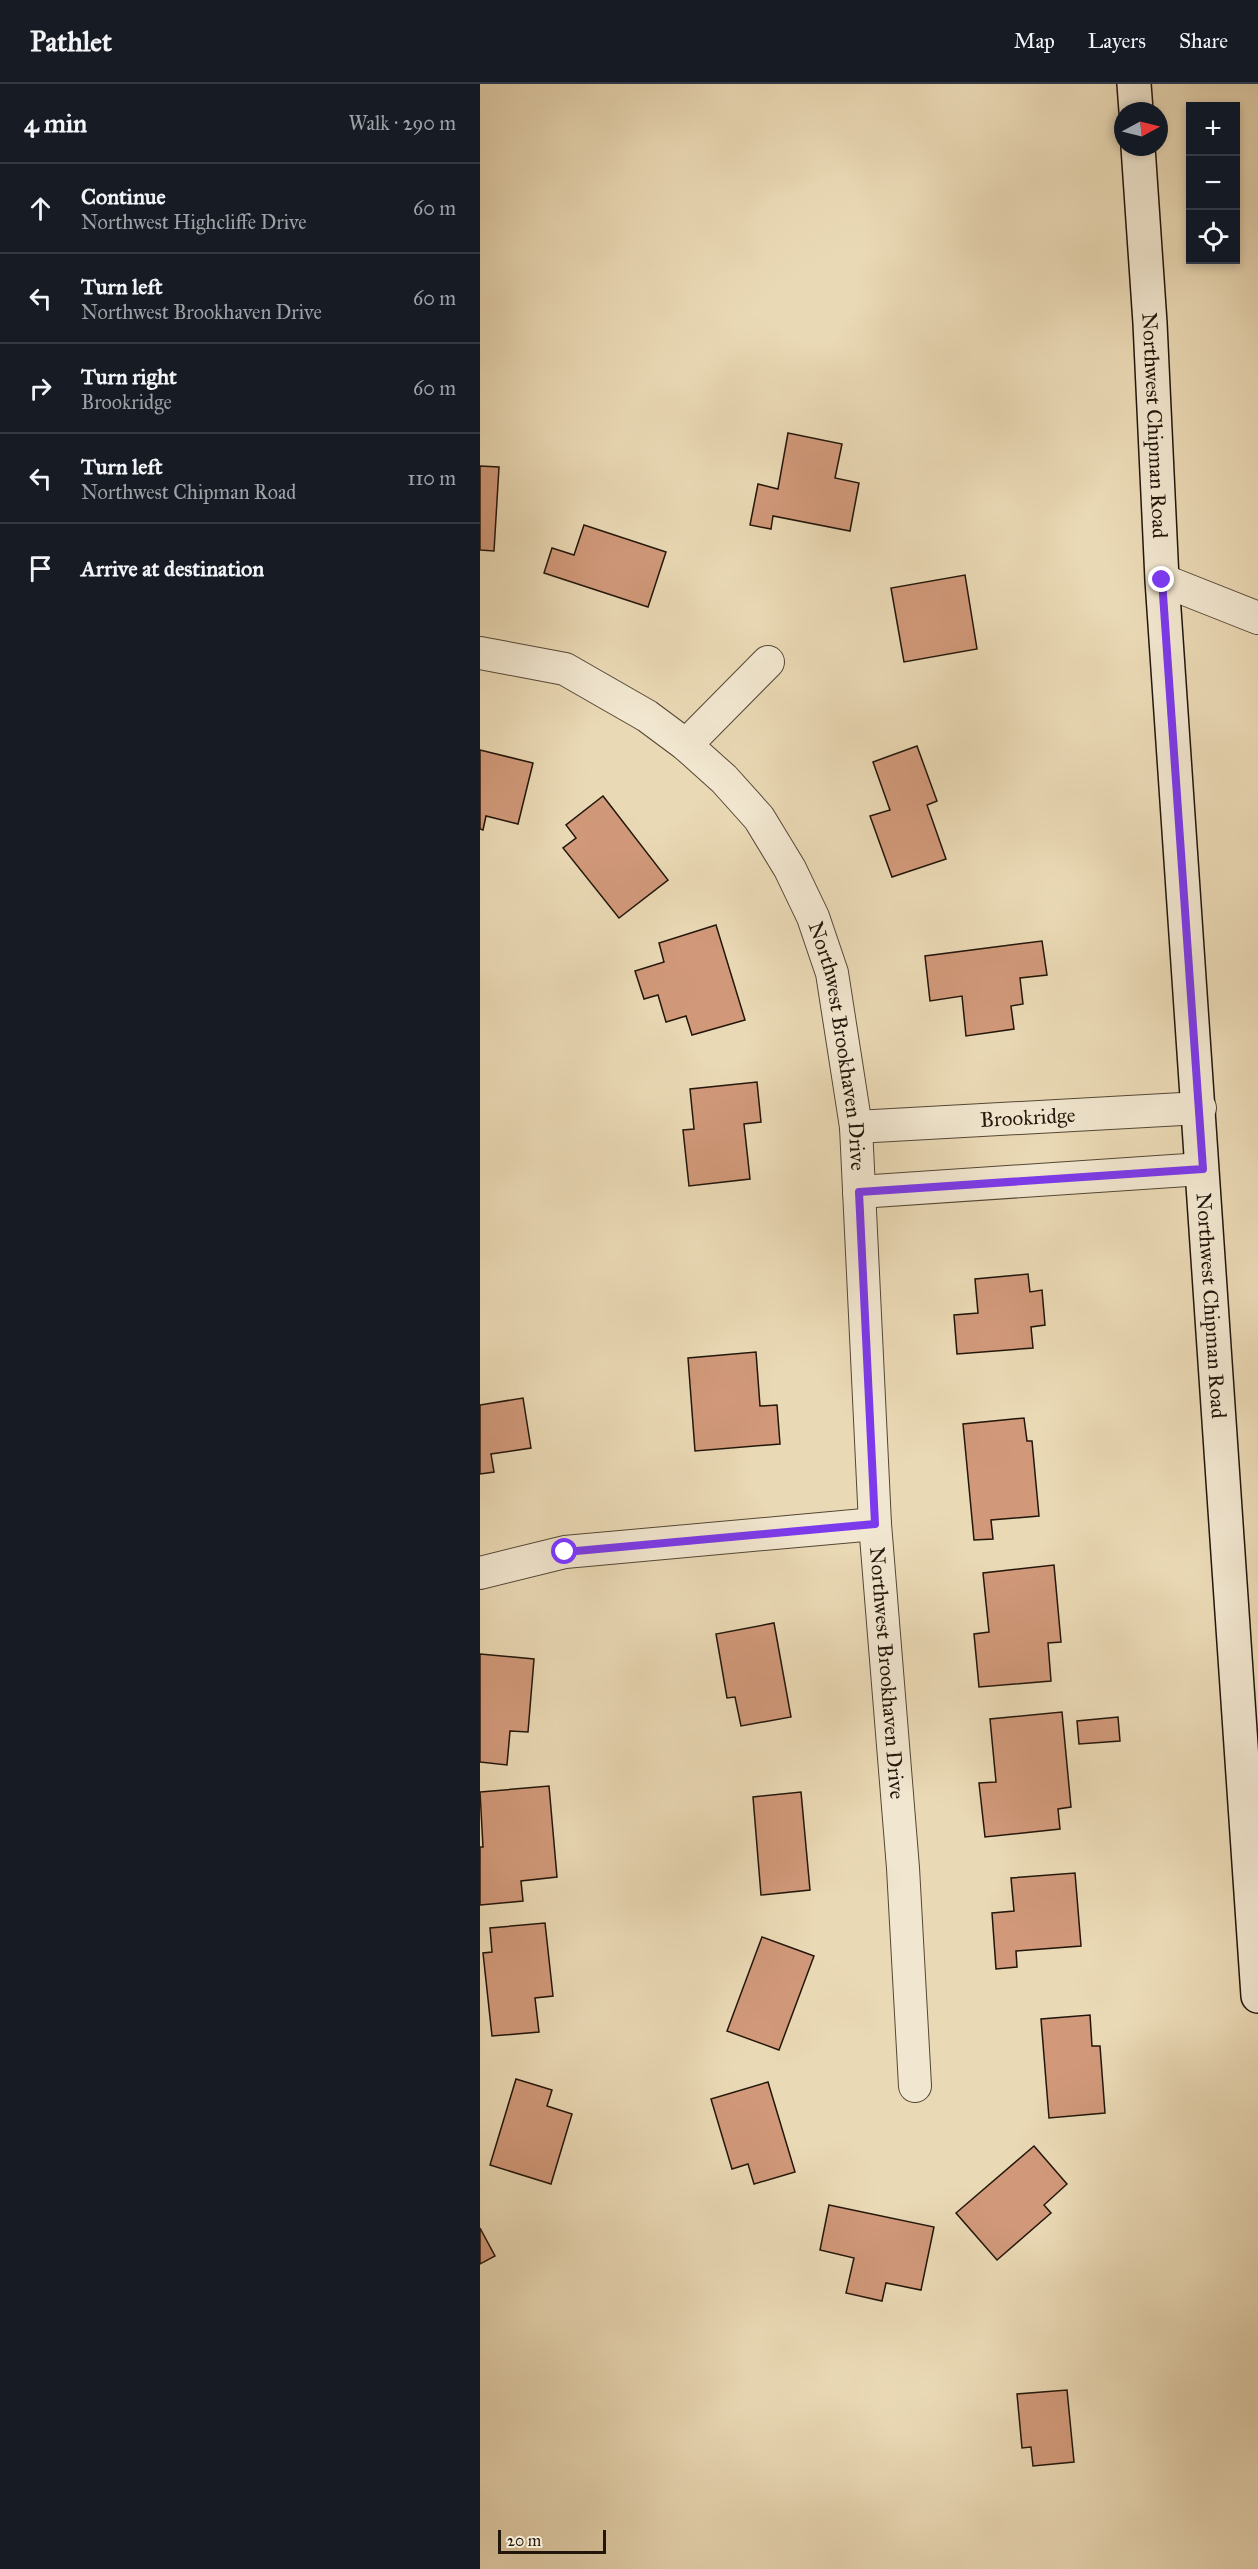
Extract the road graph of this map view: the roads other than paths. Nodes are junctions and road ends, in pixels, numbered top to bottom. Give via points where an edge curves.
1 (1134, 84) edge
2 (1135, 102) edge
3 (1139, 156) edge
4 (1162, 580) junction
5 (1258, 618) edge
6 (480, 653) edge
7 (768, 662) dead end
8 (686, 745) junction
9 (1200, 1108) junction
10 (856, 1127) junction
11 (1203, 1169) junction
12 (859, 1192) junction
13 (875, 1524) junction
14 (480, 1573) edge
15 (1258, 1996) edge
16 (915, 2086) dead end

1 - 2 main road
3 - 4 main road, Northwest Chipman Road
4 - 5 street
4 - 9 main road, Northwest Chipman Road
6 - 8 street, Northwest Brookhaven Drive via 565,669 647,716
7 - 8 street
8 - 10 street, Northwest Brookhaven Drive via 759,818 813,917 832,973
9 - 10 street, Brookridge
9 - 11 main road, Northwest Chipman Road
10 - 12 street, Northwest Brookhaven Drive
11 - 12 street
11 - 15 main road, Northwest Chipman Road
12 - 13 street, Northwest Brookhaven Drive
13 - 14 street via 565,1552
13 - 16 street, Northwest Brookhaven Drive via 903,1868

